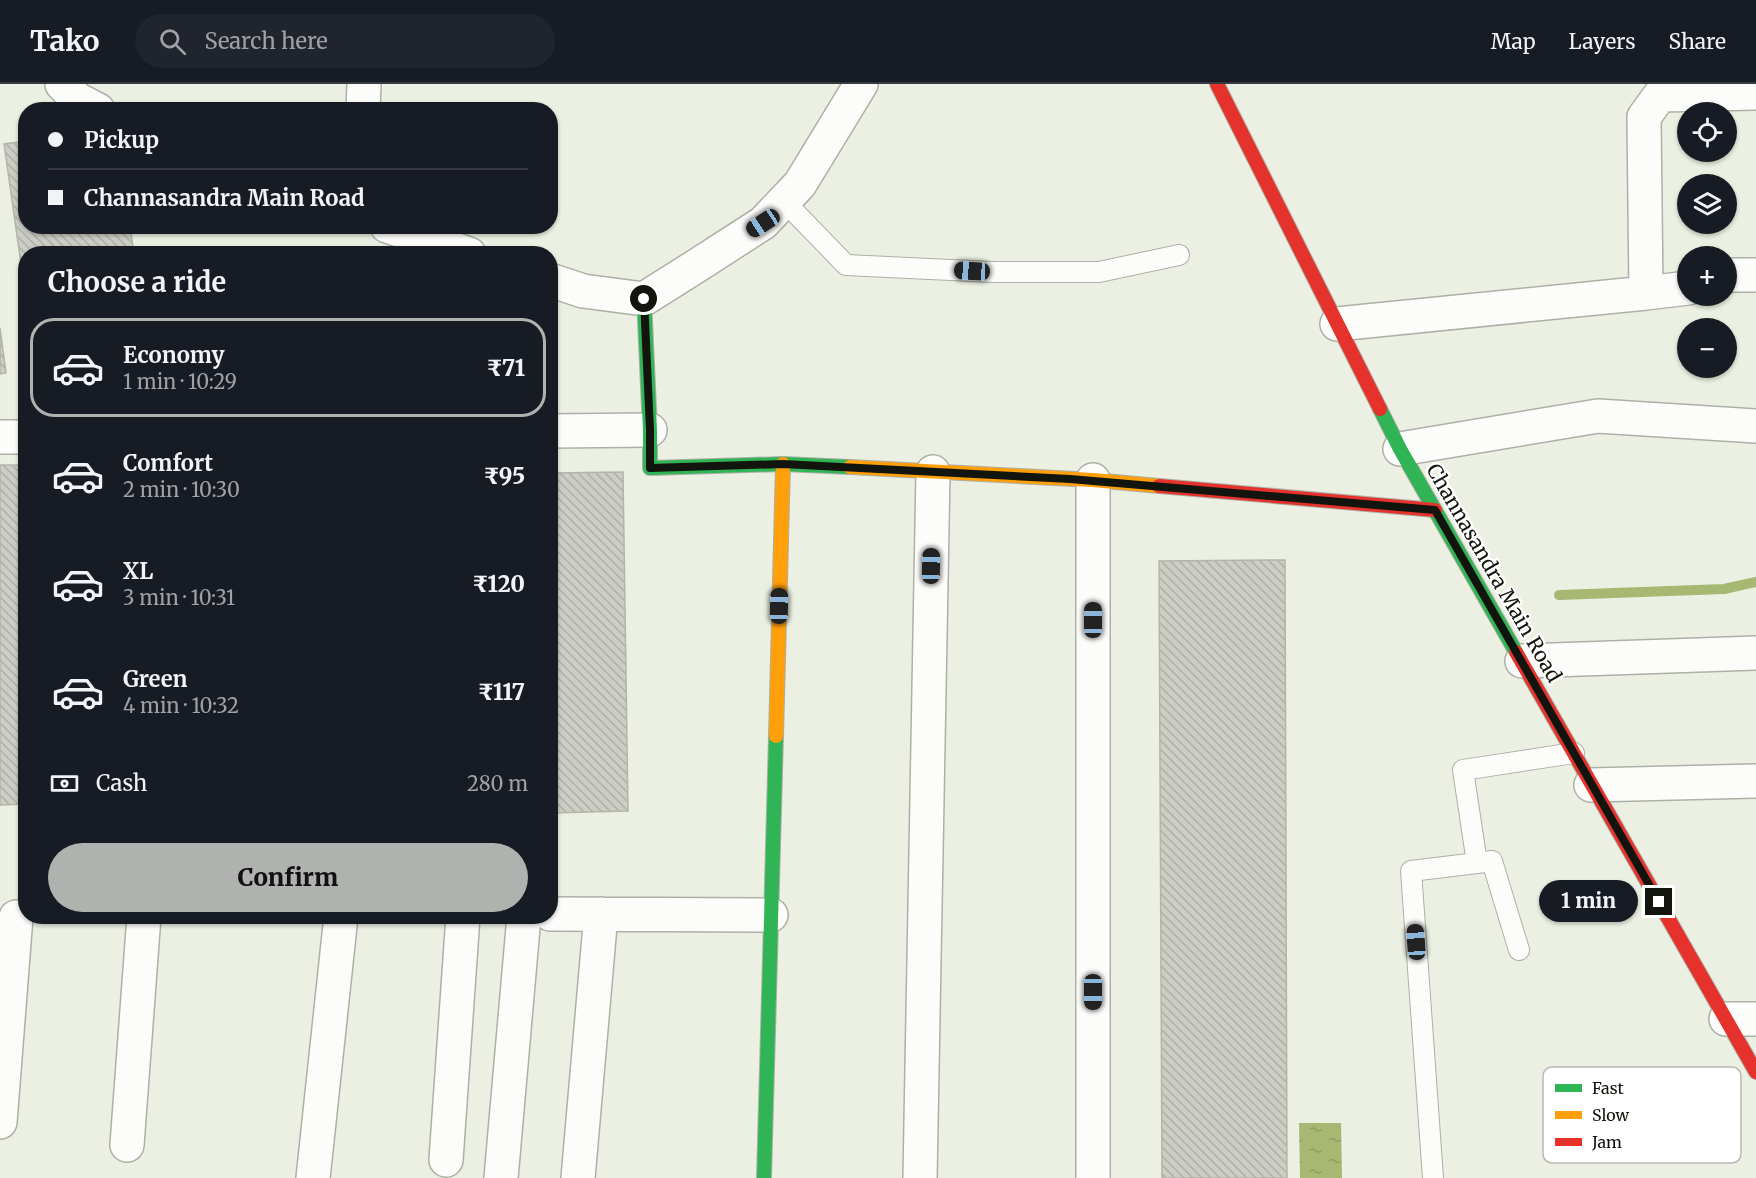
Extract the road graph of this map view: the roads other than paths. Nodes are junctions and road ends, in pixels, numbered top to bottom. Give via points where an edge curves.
1 (62, 84) edge
2 (364, 84) edge
3 (861, 84) edge
4 (1217, 84) edge
5 (1756, 93) edge
6 (83, 102) edge
7 (363, 102) edge
8 (784, 201) junction
9 (410, 234) edge
10 (446, 246) edge
11 (1179, 255) dead end
12 (1737, 275) edge
13 (1756, 275) edge
14 (558, 283) edge
15 (1677, 289) edge
16 (1646, 293) junction
17 (644, 299) junction
18 (1337, 324) junction
19 (1756, 426) edge
20 (650, 430) junction
21 (558, 431) edge
22 (0, 437) edge
23 (18, 437) edge
24 (1400, 449) junction
25 (783, 464) junction
26 (933, 472) junction
27 (1093, 480) junction
28 (1435, 510) junction
29 (1756, 653) edge
30 (1522, 661) junction
31 (1574, 753) junction
32 (1756, 781) edge
33 (1592, 785) junction
34 (1477, 863) junction
35 (558, 914) edge
36 (601, 914) junction
37 (771, 915) junction
38 (14, 917) edge
39 (143, 924) edge
40 (339, 924) edge
41 (462, 924) edge
42 (523, 924) edge
43 (1519, 950) dead end
44 (1741, 1019) edge
45 (1756, 1072) edge
46 (0, 1122) edge
47 (127, 1145) dead end
48 (446, 1160) dead end
49 (313, 1178) edge
50 (501, 1178) edge
51 (578, 1178) edge
52 (765, 1178) edge
53 (920, 1178) edge
54 (1093, 1178) edge
55 (1433, 1178) edge

1 - 6 street
2 - 7 street
3 - 8 street via 800,183
4 - 18 street, Channasandra Main Road
5 - 16 street via 1660,95 1644,117
8 - 11 lane via 846,265 1099,272
8 - 17 street via 763,223
9 - 10 street
12 - 13 street
14 - 17 street via 583,291
15 - 16 street
16 - 18 street
17 - 20 street
18 - 24 street, Channasandra Main Road
19 - 24 street via 1598,416
20 - 21 street
20 - 25 street via 650,468
22 - 23 street
24 - 28 street, Channasandra Main Road
25 - 26 street
25 - 37 street
26 - 27 street
26 - 53 street
27 - 28 street
27 - 54 street
28 - 30 street, Channasandra Main Road
29 - 30 street
30 - 31 street, Channasandra Main Road
31 - 33 street, Channasandra Main Road
31 - 34 lane via 1462,770
32 - 33 street
33 - 44 street, Channasandra Main Road
34 - 43 lane via 1492,861
34 - 55 lane via 1411,871
35 - 36 street
36 - 37 street
36 - 51 street
37 - 52 street
38 - 46 street
39 - 47 street
40 - 49 street
41 - 48 street
42 - 50 street
44 - 45 street, Channasandra Main Road

